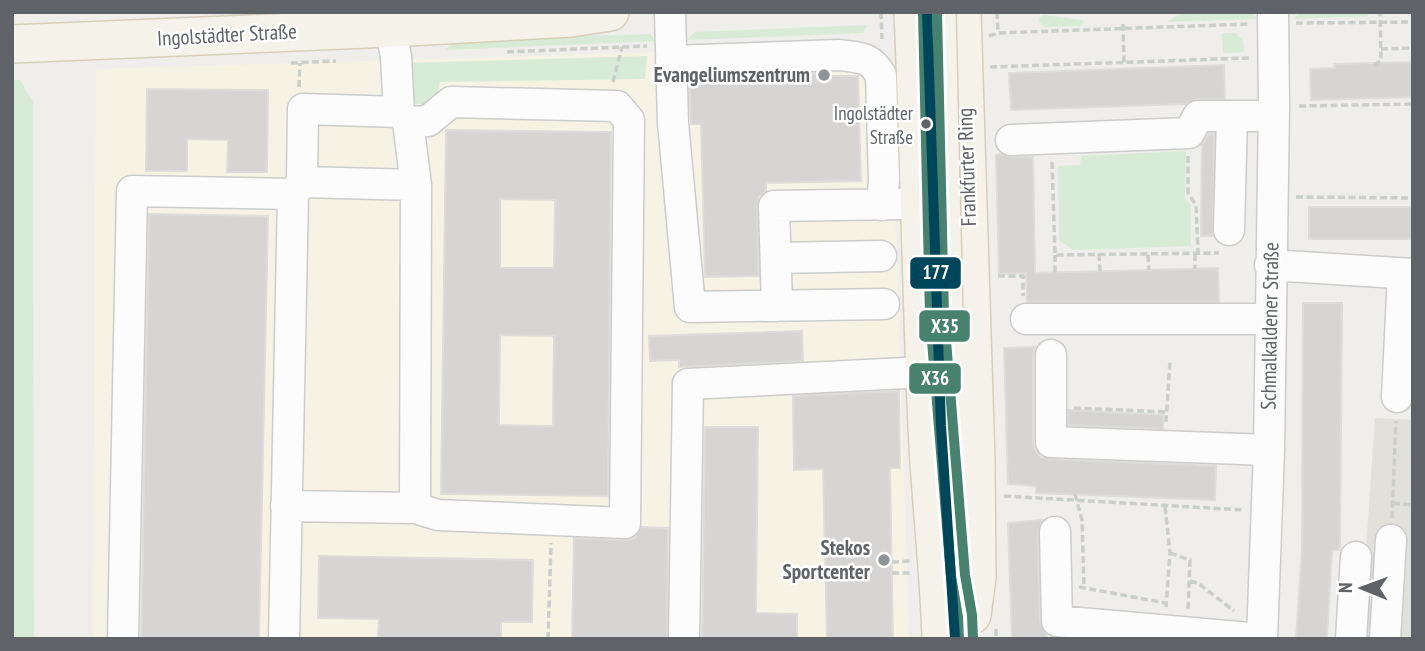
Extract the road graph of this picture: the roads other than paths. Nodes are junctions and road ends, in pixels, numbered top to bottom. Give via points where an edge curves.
1 (610, 12) edge
2 (670, 12) edge
3 (913, 12) edge
4 (937, 12) edge
5 (962, 12) edge
6 (469, 17) edge
7 (1273, 17) edge
8 (389, 20) edge
9 (12, 44) edge
10 (671, 61) junction
11 (972, 80) junction
12 (916, 97) junction
13 (1274, 111) junction
14 (1232, 116) junction
15 (404, 117) junction
16 (1011, 140) dead end
17 (416, 184) junction
18 (297, 188) junction
19 (920, 204) junction
20 (882, 205) junction
21 (1226, 242) road end
22 (881, 256) dead end
23 (776, 258) junction
24 (1270, 265) junction
25 (1408, 274) edge
26 (884, 304) dead end
27 (777, 306) junction
28 (1025, 309) road end
29 (944, 316) junction
30 (1270, 319) junction
31 (1051, 355) dead end
32 (925, 372) junction
33 (1397, 397) road end
34 (1269, 450) junction
35 (286, 506) junction
36 (415, 508) junction
37 (1055, 532) dead end
38 (1391, 540) road end
39 (1356, 557) dead end
40 (922, 570) junction
41 (972, 627) edge
42 (123, 639) edge
43 (284, 639) edge
44 (684, 639) edge
45 (941, 639) edge
46 (1262, 639) edge
47 (1351, 639) edge
48 (1385, 639) edge

1 - 6 main road, Ingolstädter Straße via 570,18
2 - 10 street
3 - 12 main road, Frankfurter Ring
4 - 29 main road, Frankfurter Ring, bridge
5 - 11 main road, Frankfurter Ring
6 - 8 main road, Ingolstädter Straße
7 - 13 street, Schmalkaldener Straße
8 - 9 main road, Ingolstädter Straße
8 - 15 street
10 - 20 street via 840,55 874,64 881,75
10 - 27 street via 690,307
11 - 12 main road via 948,91
11 - 41 main road, Frankfurter Ring via 977,577
12 - 19 main road, Frankfurter Ring
13 - 14 street
13 - 24 street, Schmalkaldener Straße
14 - 16 street via 1198,116 1189,133
14 - 21 street
15 - 17 street
15 - 18 street via 303,109
15 - 36 street via 428,121 451,102 617,106 629,120 625,523 438,515
17 - 18 street
17 - 36 street
18 - 35 street
18 - 42 street via 132,191
19 - 20 street
19 - 32 main road, Frankfurter Ring
20 - 23 street via 774,206
22 - 23 street
23 - 27 street
24 - 25 street
24 - 30 street, Schmalkaldener Straße
25 - 33 street
26 - 27 street
28 - 30 street
29 - 40 main road, Frankfurter Ring via 946,536
29 - 41 main road, Frankfurter Ring
30 - 34 street, Schmalkaldener Straße
31 - 34 street via 1051,442
32 - 40 main road, Frankfurter Ring via 933,531
32 - 44 street via 688,384
34 - 46 street, Schmalkaldener Straße
35 - 36 street
35 - 43 street via 297,535
37 - 46 street via 1070,587 1057,621 1172,622
38 - 48 street
39 - 47 street
40 - 45 main road, Frankfurter Ring

